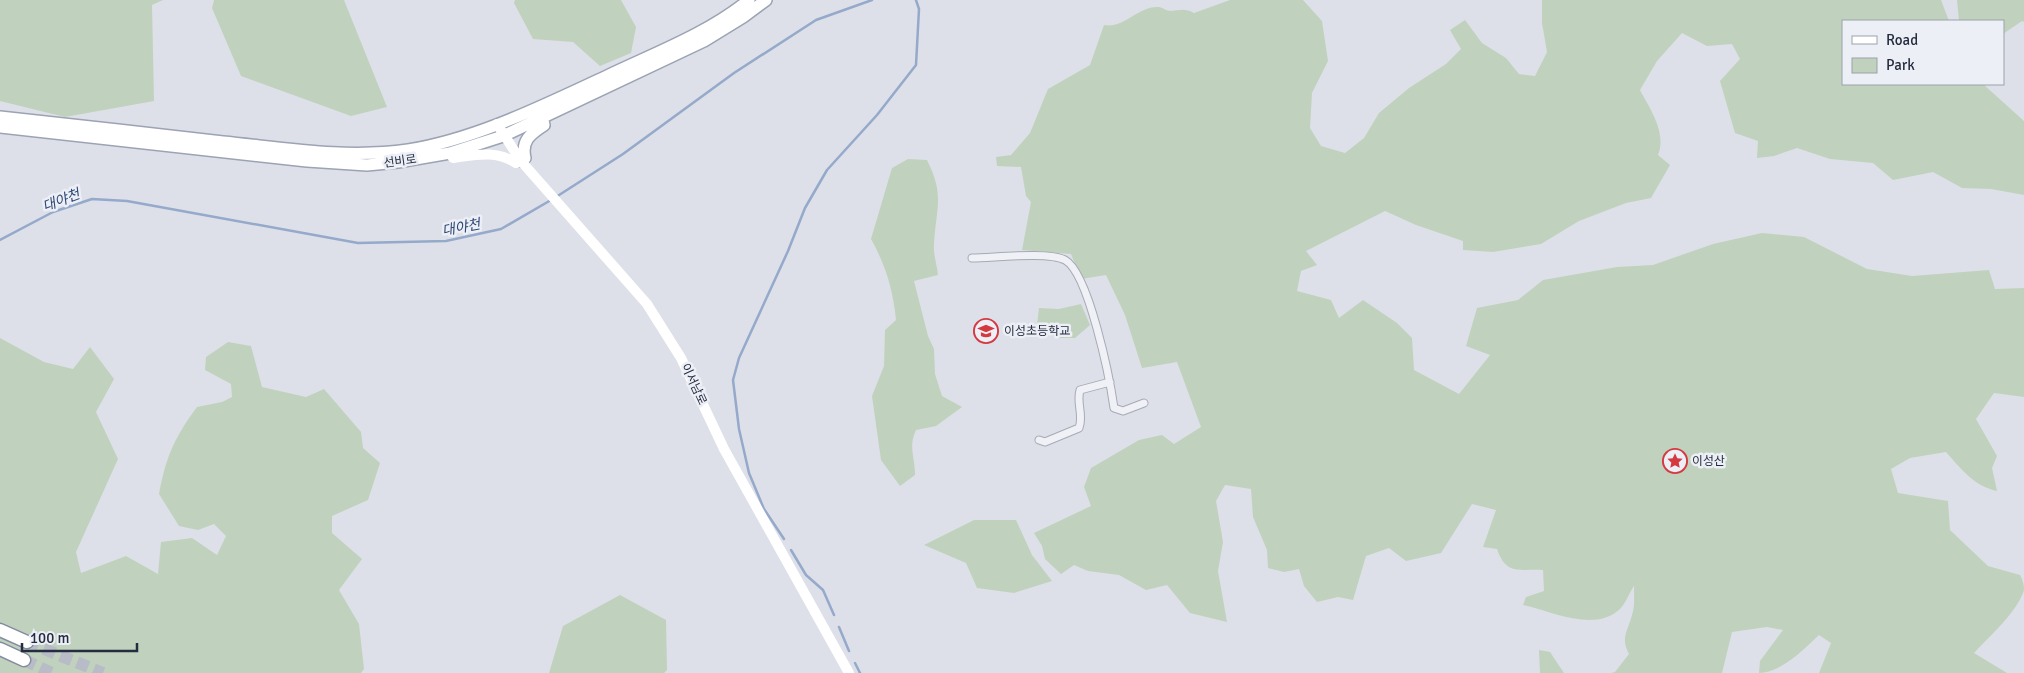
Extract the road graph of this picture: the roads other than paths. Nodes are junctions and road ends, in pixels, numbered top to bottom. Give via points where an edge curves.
1 (749, 0) edge
2 (766, 0) edge
3 (0, 117) edge
4 (543, 118) junction
5 (497, 124) junction
6 (0, 127) edge
7 (503, 136) junction
8 (450, 153) junction
9 (521, 161) junction
10 (972, 258) dead end
11 (1110, 382) junction
12 (1144, 403) dead end
13 (1039, 440) dead end
14 (0, 630) edge
15 (27, 642) tunnel mouth
16 (0, 649) edge
17 (24, 660) tunnel mouth
18 (849, 673) edge

1 - 5 main road, 선비로 via 702,32
2 - 4 main road, 선비로 via 704,41
3 - 5 main road, 선비로 via 316,152 378,153 441,142
4 - 7 main road, 선비로
4 - 9 main road via 544,125 526,140
5 - 7 main road, 이서남로
6 - 8 main road, 선비로 via 367,165
7 - 8 main road, 선비로
7 - 9 main road, 이서남로
8 - 9 main road via 453,158 485,153 506,157 516,163
9 - 18 main road, 이서남로 via 648,304 676,350 724,449
10 - 11 street via 1041,256 1064,260 1074,269 1097,323
11 - 12 street via 1114,408 1122,411
11 - 13 street via 1080,390 1082,422 1079,428 1045,442
14 - 15 highway
16 - 17 highway

